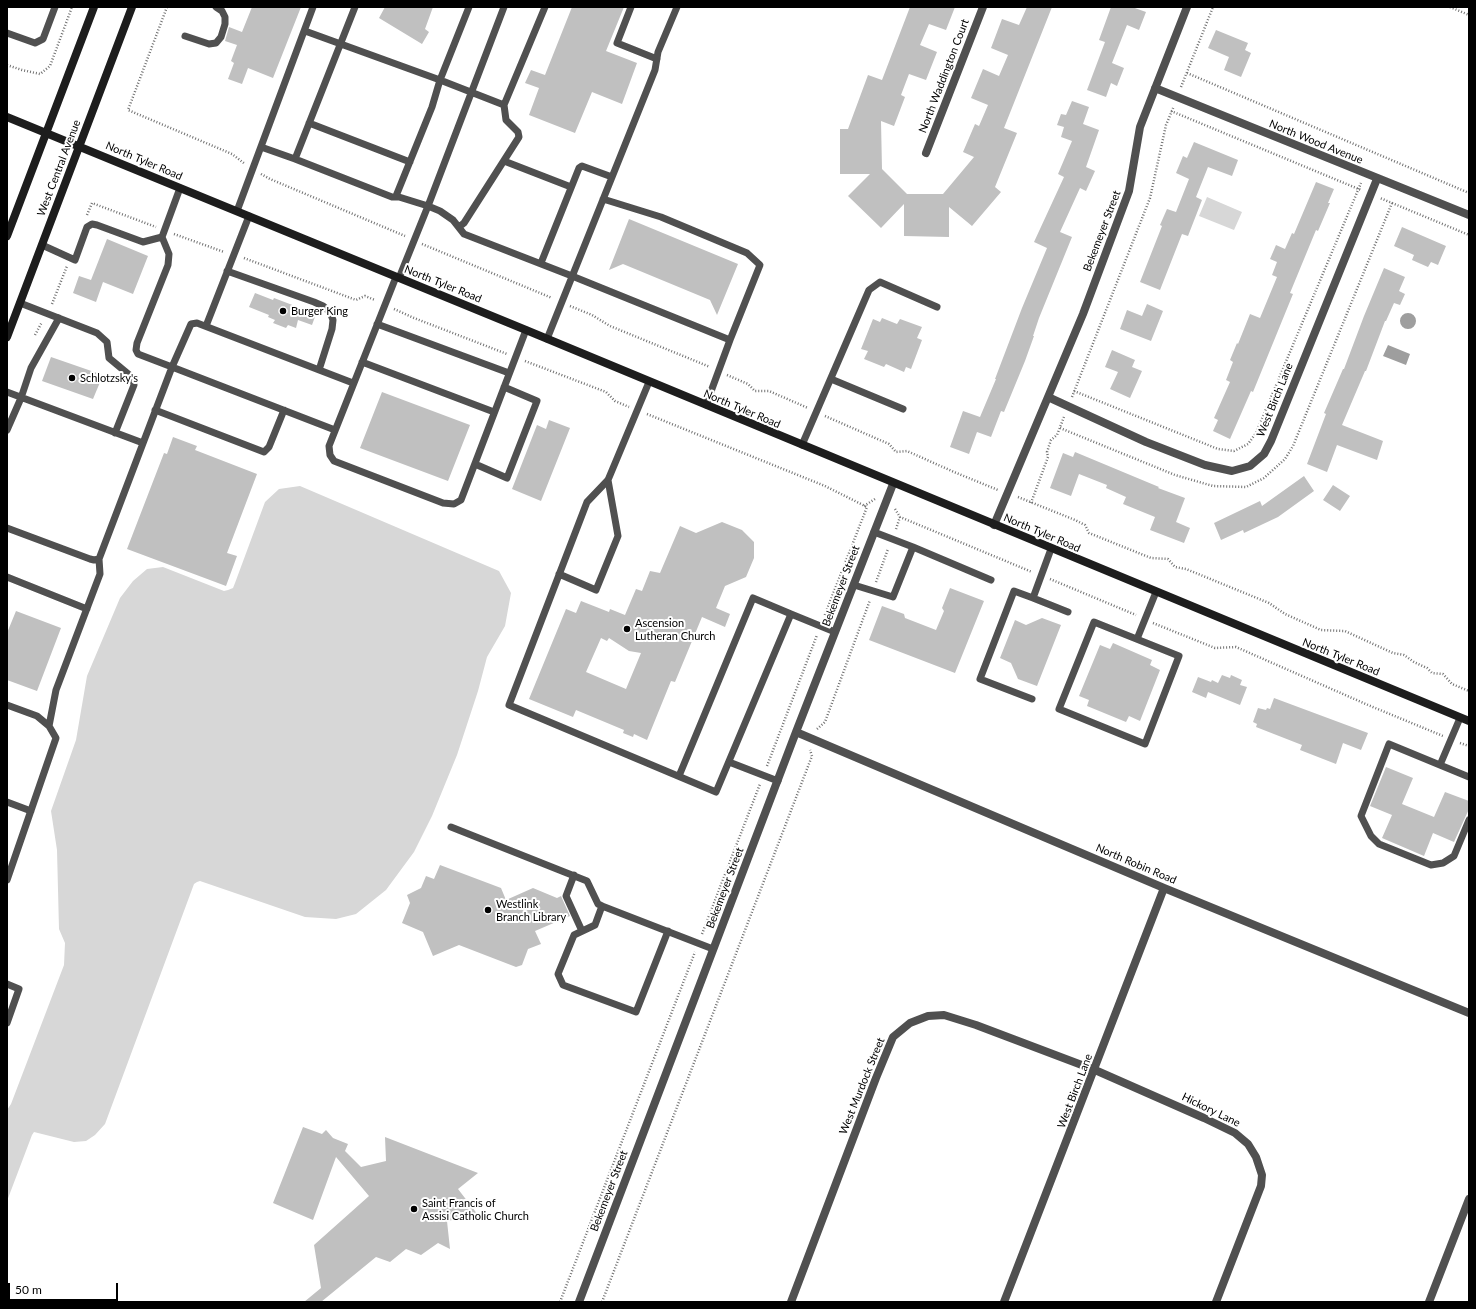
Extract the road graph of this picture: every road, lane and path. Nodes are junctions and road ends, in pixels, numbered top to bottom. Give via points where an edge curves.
1 (55, 7) edge
2 (72, 7) edge
3 (94, 7) edge
4 (132, 7) edge
5 (167, 7) edge
6 (216, 7) edge
7 (313, 7) edge
8 (355, 7) edge
9 (469, 7) edge
10 (504, 7) edge
11 (545, 7) edge
12 (631, 7) edge
13 (677, 7) edge
14 (983, 7) edge
15 (1187, 7) edge
16 (1213, 7) edge
17 (1450, 7) edge
18 (1469, 15) edge
19 (304, 30) junction
20 (7, 33) edge
21 (185, 36) dead end
22 (341, 44) junction
23 (657, 59) junction
24 (7, 64) edge
25 (1187, 73) junction
26 (440, 80) junction
27 (1155, 88) junction
28 (472, 92) junction
29 (1177, 97) junction
30 (504, 105) junction
31 (1172, 111) junction
32 (7, 117) edge
33 (309, 123) junction
34 (46, 132) junction
35 (79, 146) junction
36 (261, 147) junction
37 (926, 153) dead end
38 (295, 159) junction
39 (504, 161) junction
40 (410, 162) junction
41 (253, 169) junction
42 (612, 177) junction
43 (1377, 179) junction
44 (1361, 183) dead end
45 (571, 187) junction
46 (180, 188) junction
47 (1358, 189) junction
48 (1469, 193) edge
49 (1371, 194) junction
50 (396, 196) junction
51 (603, 199) junction
52 (92, 203) dead end
53 (1392, 203) junction
54 (428, 206) junction
55 (236, 211) junction
56 (1469, 215) edge
57 (249, 216) junction
58 (459, 227) junction
59 (163, 234) junction
60 (1469, 235) edge
61 (7, 236) edge
62 (414, 240) junction
63 (42, 245) junction
64 (234, 255) junction
65 (541, 263) junction
66 (228, 271) junction
67 (572, 276) junction
68 (397, 277) junction
69 (562, 302) junction
70 (20, 303) junction
71 (385, 305) junction
72 (938, 307) dead end
73 (59, 318) junction
74 (377, 324) junction
75 (206, 326) junction
76 (526, 330) junction
77 (7, 337) edge
78 (547, 339) junction
79 (730, 340) junction
80 (516, 357) junction
81 (362, 362) junction
82 (172, 367) junction
83 (319, 370) junction
84 (718, 371) junction
85 (509, 374) junction
86 (831, 379) junction
87 (649, 382) junction
88 (354, 383) junction
89 (504, 387) junction
90 (1074, 391) junction
91 (7, 392) edge
92 (1048, 397) junction
93 (21, 398) junction
94 (706, 405) junction
95 (1068, 406) junction
96 (903, 409) dead end
97 (155, 410) junction
98 (284, 410) junction
99 (638, 410) junction
100 (494, 412) junction
101 (817, 412) junction
102 (1060, 428) junction
103 (7, 430) edge
104 (335, 430) junction
105 (115, 433) junction
106 (143, 443) junction
107 (802, 446) junction
108 (474, 464) junction
109 (608, 480) junction
110 (894, 484) junction
111 (1007, 493) junction
112 (1031, 502) junction
113 (994, 525) junction
114 (7, 528) edge
115 (874, 532) junction
116 (892, 539) junction
117 (913, 547) junction
118 (1051, 549) junction
119 (98, 559) junction
120 (559, 574) junction
121 (1041, 576) junction
122 (7, 577) edge
123 (991, 580) dead end
124 (854, 585) junction
125 (873, 591) junction
126 (1156, 592) junction
127 (1033, 598) junction
128 (87, 608) junction
129 (1068, 612) dead end
130 (791, 614) junction
131 (1146, 619) junction
132 (821, 626) junction
133 (835, 632) junction
134 (1137, 639) junction
135 (1469, 691) edge
136 (1032, 699) dead end
137 (7, 705) edge
138 (1460, 718) junction
139 (1469, 721) edge
140 (49, 726) junction
141 (796, 732) junction
142 (813, 739) junction
143 (1451, 739) junction
144 (1469, 746) edge
145 (729, 762) junction
146 (1440, 764) junction
147 (764, 775) junction
148 (679, 776) junction
149 (1469, 777) edge
150 (778, 781) junction
151 (7, 802) edge
152 (31, 811) junction
153 (1469, 820) edge
154 (452, 827) dead end
155 (574, 875) junction
156 (7, 880) edge
157 (1164, 888) junction
158 (602, 906) junction
159 (582, 931) junction
160 (668, 931) junction
161 (698, 943) junction
162 (713, 949) junction
163 (7, 984) edge
164 (1469, 1012) edge
165 (7, 1023) edge
166 (1095, 1070) junction
167 (1469, 1199) edge
168 (560, 1302) edge
169 (579, 1302) edge
170 (602, 1302) edge
171 (791, 1302) edge
172 (1004, 1302) edge
173 (1216, 1302) edge
174 (1429, 1302) edge

1 - 20 lane via 43,39 35,43
2 - 24 path via 50,66 40,74
3 - 34 main road
4 - 35 main road, West Central Avenue
5 - 41 path via 128,110 232,154
6 - 21 lane via 222,11 225,18 221,37 216,43 210,44
7 - 19 lane
8 - 22 lane
9 - 26 lane
10 - 28 lane
11 - 30 lane
12 - 23 lane via 617,43
13 - 23 lane
14 - 37 street, North Waddington Court
15 - 27 street, Bekemeyer Street
16 - 25 path
17 - 18 path
19 - 22 lane
19 - 36 lane
22 - 26 lane
22 - 33 lane
23 - 42 lane via 655,70
25 - 29 path
25 - 48 path
26 - 28 lane
26 - 40 lane
27 - 29 street, North Wood Avenue
27 - 92 street, Bekemeyer Street via 1140,127 1129,191 1083,314
28 - 30 lane
28 - 54 lane
29 - 31 path
29 - 43 street, North Wood Avenue
30 - 39 lane via 506,120 518,132 519,137
31 - 47 path
31 - 90 path via 1166,125 1150,198
32 - 34 main road, North Tyler Road
33 - 38 lane
33 - 40 lane
34 - 35 main road, North Tyler Road
34 - 61 main road
35 - 46 main road, North Tyler Road
35 - 63 main road, West Central Avenue
36 - 38 lane
36 - 41 lane
38 - 50 lane via 392,197
39 - 45 lane
39 - 58 lane
40 - 50 lane
41 - 55 lane
41 - 62 path via 270,179
42 - 45 lane via 582,166
42 - 51 lane
43 - 49 street, West Birch Lane
43 - 56 street, North Wood Avenue
44 - 47 path
45 - 65 lane
46 - 55 main road, North Tyler Road
46 - 59 lane
47 - 49 path
47 - 90 path via 1256,433 1248,444 1234,451 1218,449
49 - 53 path
49 - 95 street, West Birch Lane via 1271,441 1264,454 1250,466 1232,471 1205,465 1146,442
50 - 54 lane
51 - 67 lane
51 - 79 lane via 661,218 740,250 760,265
52 - 59 path
53 - 60 path
53 - 102 path via 1292,446 1285,459 1264,478 1246,487 1213,486 1175,475
54 - 58 lane via 440,211
54 - 62 lane
55 - 57 main road, North Tyler Road
57 - 64 lane
57 - 68 main road, North Tyler Road
58 - 65 lane via 464,234
59 - 63 lane via 143,242 92,224 87,227 75,260
59 - 64 path
59 - 82 lane via 169,254 168,265 136,350 138,354
62 - 68 lane
62 - 69 path
63 - 70 main road, West Central Avenue
64 - 66 lane
64 - 71 path via 356,300 365,296
65 - 67 lane
66 - 75 lane
66 - 83 lane via 314,302 330,312 333,320 332,329
67 - 69 lane
67 - 79 lane
68 - 71 lane
68 - 76 main road, North Tyler Road
69 - 78 lane
69 - 84 path via 610,326
70 - 73 lane
70 - 77 main road, West Central Avenue
71 - 74 lane
71 - 80 path
72 - 86 lane via 880,282 869,290
73 - 93 lane via 36,357
73 - 105 lane via 97,333 108,342 109,358 133,378 134,385
74 - 81 lane
74 - 85 lane
75 - 82 lane via 191,324
75 - 83 lane
76 - 78 main road, North Tyler Road
76 - 80 lane
78 - 87 main road, North Tyler Road
79 - 84 lane
80 - 85 lane
80 - 99 path via 606,392 615,401
81 - 88 lane
81 - 100 lane
82 - 97 lane
82 - 98 lane
83 - 88 lane
84 - 94 lane
84 - 101 path via 748,384 755,390 769,390
85 - 89 lane
86 - 96 lane
86 - 101 lane
87 - 94 main road, North Tyler Road
87 - 99 lane
88 - 104 lane
89 - 100 lane
89 - 108 lane via 537,402 507,478
90 - 95 path
91 - 93 lane
92 - 95 street, West Birch Lane
92 - 111 street, Bekemeyer Street
93 - 103 lane
93 - 105 lane
94 - 107 main road, North Tyler Road
95 - 102 path
97 - 98 lane via 264,452 269,447
97 - 106 lane
98 - 104 lane
99 - 109 lane
99 - 132 path via 825,486 867,507
100 - 108 lane
101 - 107 lane
101 - 111 path via 889,444 896,452 908,451
102 - 112 path via 1051,440 1048,457
104 - 108 lane via 329,446 334,461 443,503 454,504 461,500
105 - 106 lane
106 - 119 lane
107 - 110 main road, North Tyler Road
109 - 120 lane via 587,502
109 - 120 lane via 618,536 596,590
110 - 113 main road, North Tyler Road
110 - 115 street, Bekemeyer Street
111 - 112 path
111 - 113 street, Bekemeyer Street
112 - 135 path via 1085,525 1089,533 1151,558 1168,559 1175,567 1186,569 1269,603 1285,614 1321,630 1345,631 1404,656 1432,673 1443,674 1452,684
113 - 118 main road, North Tyler Road
114 - 119 lane via 90,559
115 - 116 lane
115 - 124 street, Bekemeyer Street
116 - 117 lane
116 - 121 path via 900,517
116 - 125 path
117 - 123 lane
117 - 125 lane via 893,598
118 - 121 lane
118 - 126 main road, North Tyler Road
119 - 128 lane via 100,574
120 - 148 lane via 509,705
121 - 127 lane
121 - 131 path
122 - 128 lane
124 - 125 lane
124 - 133 street, Bekemeyer Street
125 - 142 path via 825,722 818,727
126 - 131 lane
126 - 138 main road, North Tyler Road
127 - 129 lane
127 - 136 lane via 1014,591 980,679
128 - 140 lane via 56,690
130 - 132 lane
130 - 145 lane
130 - 148 lane via 753,598
131 - 134 lane
131 - 143 path via 1215,648 1236,647
132 - 133 lane
132 - 147 path
133 - 141 street, Bekemeyer Street
134 - 134 lane via 1179,656 1145,744 1059,709 1094,622
137 - 140 lane via 37,716
138 - 139 main road, North Tyler Road
138 - 143 lane
140 - 152 lane via 56,738
141 - 142 street, North Robin Road
141 - 150 street, Bekemeyer Street
142 - 157 street, North Robin Road
142 - 170 path via 809,748 812,756
143 - 144 path
143 - 146 lane
145 - 147 lane
145 - 148 lane via 716,792
146 - 149 lane
146 - 153 lane via 1388,744 1362,816 1371,836 1379,844 1431,865 1443,864 1454,856
147 - 150 lane
147 - 161 path
150 - 162 street, Bekemeyer Street
151 - 152 lane
152 - 156 lane
154 - 155 lane
155 - 158 lane via 588,881 598,904
155 - 159 lane via 566,896
157 - 164 street, North Robin Road
157 - 166 street, West Birch Lane
158 - 159 lane via 595,925
158 - 160 lane
159 - 160 lane via 574,935 558,974 564,985 636,1012
160 - 161 lane
161 - 162 lane
161 - 168 path
162 - 169 street, Bekemeyer Street
163 - 165 lane via 19,989
166 - 171 street, West Murdock Street via 944,1015 928,1016 910,1023 893,1038
166 - 172 street, West Birch Lane
166 - 173 street, Hickory Lane via 1235,1133 1248,1144 1256,1157 1262,1175 1261,1186
167 - 174 street

